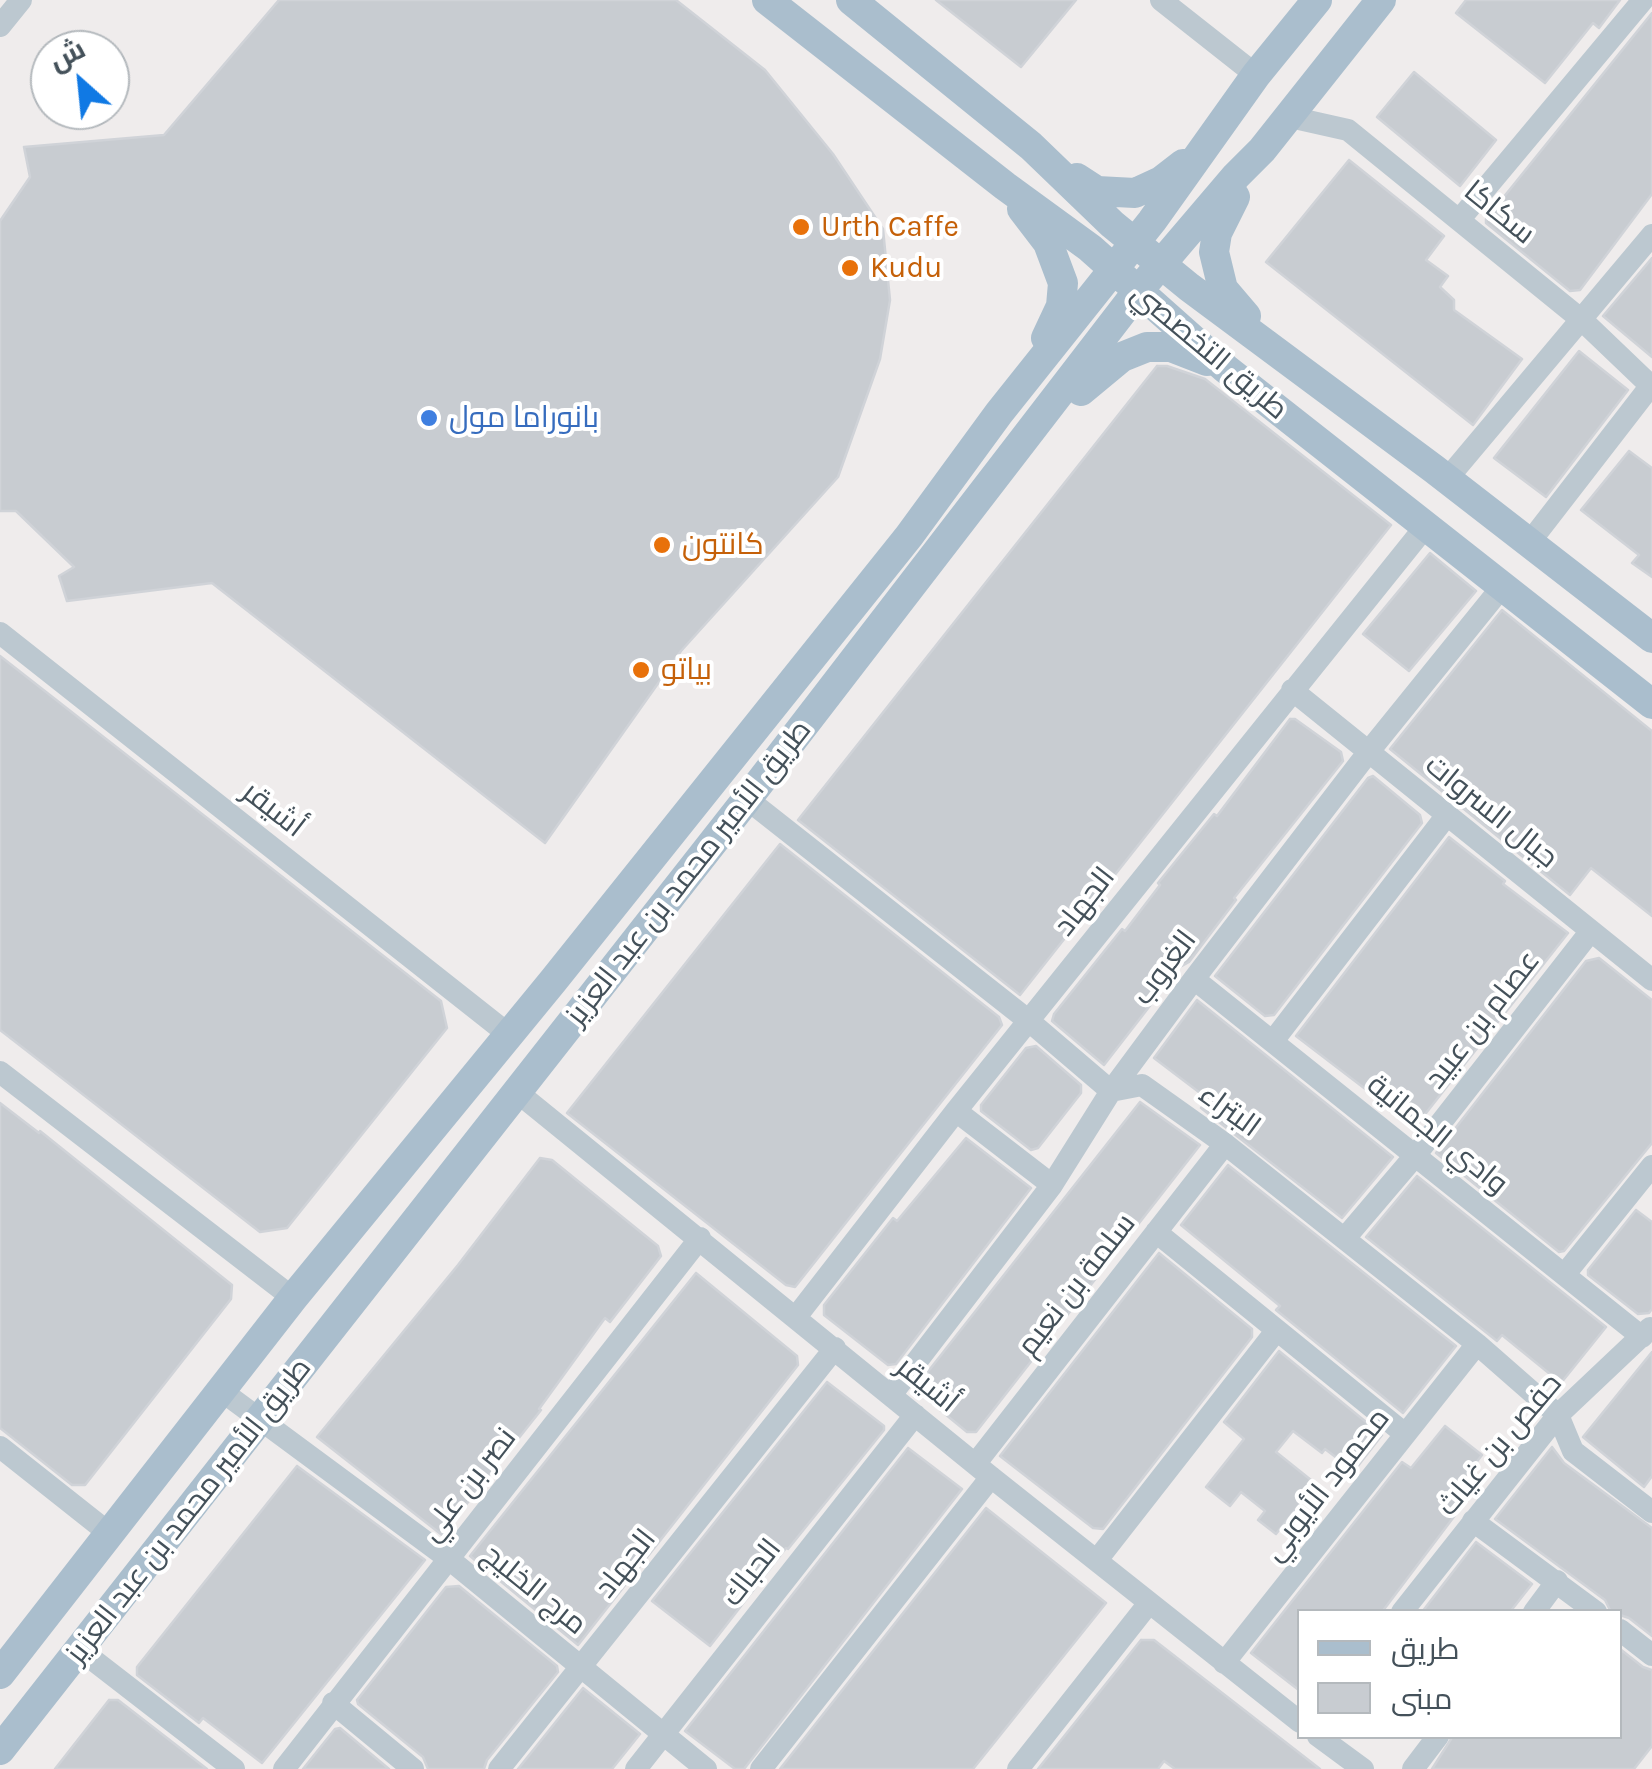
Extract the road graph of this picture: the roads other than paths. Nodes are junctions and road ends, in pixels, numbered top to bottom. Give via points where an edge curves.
1 (21, 0) edge
2 (767, 0) edge
3 (1160, 0) edge
4 (1317, 0) edge
5 (1381, 0) edge
6 (1643, 0) edge
7 (866, 4) edge
8 (0, 26) edge
9 (1256, 75) junction
10 (1290, 117) junction
11 (1207, 140) junction
12 (1031, 146) junction
13 (1262, 150) junction
14 (1236, 176) junction
15 (1005, 186) junction
16 (1090, 202) junction
17 (1460, 219) junction
18 (1059, 224) junction
19 (1652, 235) edge
20 (1134, 242) junction
21 (1162, 264) junction
22 (1114, 271) junction
23 (1138, 292) junction
24 (1583, 321) junction
25 (1282, 355) junction
26 (1226, 368) junction
27 (1652, 386) edge
28 (1000, 412) junction
29 (1033, 432) junction
30 (1447, 480) junction
31 (1425, 527) junction
32 (1529, 543) junction
33 (1501, 588) junction
34 (0, 633) edge
35 (1652, 638) edge
36 (1292, 690) junction
37 (1652, 704) edge
38 (1370, 750) junction
39 (748, 800) junction
40 (1447, 814) junction
41 (664, 842) junction
42 (696, 866) junction
43 (1590, 932) junction
44 (1194, 979) junction
45 (1652, 980) edge
46 (1029, 1021) junction
47 (508, 1034) junction
48 (1273, 1041) junction
49 (0, 1072) edge
50 (1111, 1091) junction
51 (517, 1092) junction
52 (956, 1110) junction
53 (1225, 1144) junction
54 (1414, 1156) junction
55 (1652, 1166) edge
56 (1052, 1185) junction
57 (1156, 1232) junction
58 (700, 1238) junction
59 (1345, 1238) junction
60 (1565, 1274) junction
61 (294, 1298) junction
62 (796, 1317) junction
63 (1276, 1331) junction
64 (1647, 1331) edge
65 (1477, 1344) junction
66 (835, 1348) junction
67 (222, 1392) junction
68 (891, 1395) junction
69 (915, 1414) junction
70 (1558, 1415) junction
71 (262, 1421) junction
72 (1405, 1434) junction
73 (0, 1447) edge
74 (984, 1470) junction
75 (1649, 1503) edge
76 (1473, 1521) junction
77 (110, 1534) junction
78 (449, 1559) junction
79 (1097, 1560) junction
80 (1556, 1582) junction
81 (1149, 1602) junction
82 (1404, 1609) edge
83 (1536, 1609) edge
84 (1592, 1609) edge
85 (1622, 1632) edge
86 (79, 1649) junction
87 (1652, 1655) edge
88 (1224, 1663) junction
89 (583, 1668) junction
90 (0, 1674) edge
91 (333, 1703) junction
92 (1297, 1720) edge
93 (664, 1734) junction
94 (1322, 1739) edge
95 (1436, 1739) edge
96 (0, 1750) edge
97 (234, 1769) edge
98 (284, 1769) edge
99 (413, 1769) edge
100 (499, 1769) edge
101 (636, 1769) edge
102 (706, 1769) edge
103 (761, 1769) edge
104 (1018, 1769) edge
105 (1362, 1769) edge
106 (1413, 1769) edge

1 - 8 street
2 - 15 main road, طريق التخصصي
3 - 9 street
4 - 9 main road, طريق الأمير محمد بن عبد العزيز
5 - 10 main road, طريق الأمير محمد بن عبد العزيز
6 - 17 street
7 - 12 main road, طريق التخصصي
9 - 11 main road, طريق الأمير محمد بن عبد العزيز
10 - 13 main road, طريق الأمير محمد بن عبد العزيز
10 - 17 street, سكاكا via 1348,130
11 - 12 main road via 1175,172 1135,193 1097,190
11 - 14 main road via 1204,163 1183,204 1190,214
11 - 20 main road, طريق الأمير محمد بن عبد العزيز
12 - 16 main road, طريق التخصصي
13 - 14 main road, طريق الأمير محمد بن عبد العزيز
13 - 25 main road via 1216,233 1214,252 1223,290
14 - 21 main road, طريق الأمير محمد بن عبد العزيز
15 - 18 main road, طريق التخصصي
15 - 28 main road via 1053,253 1064,294 1045,340
16 - 18 main road via 1121,238 1120,246
16 - 20 main road, طريق التخصصي
17 - 24 street, سكاكا
18 - 22 main road, طريق التخصصي
19 - 24 street
20 - 21 main road, طريق التخصصي
20 - 22 main road, طريق الأمير محمد بن عبد العزيز
21 - 23 main road, طريق الأمير محمد بن عبد العزيز
21 - 25 main road, طريق التخصصي
22 - 23 main road, طريق التخصصي
22 - 28 main road, طريق الأمير محمد بن عبد العزيز
23 - 26 main road, طريق التخصصي
23 - 29 main road, طريق الأمير محمد بن عبد العزيز
24 - 27 street, سكاكا
24 - 30 street
25 - 30 main road, طريق التخصصي
26 - 29 main road via 1170,347 1147,347 1112,364
26 - 31 main road, طريق التخصصي
27 - 32 street
28 - 41 main road, طريق الأمير محمد بن عبد العزيز
29 - 39 main road, طريق الأمير محمد بن عبد العزيز
30 - 32 main road, طريق التخصصي
31 - 33 main road, طريق التخصصي
31 - 36 street, الجهاد
32 - 35 main road, طريق التخصصي
33 - 37 main road, طريق التخصصي
33 - 38 street, الغروب
34 - 47 street, أشيقر
36 - 38 street, جبال السروات
36 - 46 street, الجهاد
38 - 40 street, جبال السروات
38 - 44 street, الغروب
39 - 42 main road, طريق الأمير محمد بن عبد العزيز
39 - 46 street
40 - 43 street, جبال السروات
40 - 48 street
41 - 42 main road
41 - 47 main road, طريق الأمير محمد بن عبد العزيز
42 - 51 main road, طريق الأمير محمد بن عبد العزيز
43 - 45 street, جبال السروات
43 - 54 street, عصام بن عبيد
44 - 48 street, وادي الجمانية
44 - 50 street, الغروب
46 - 50 street
46 - 52 street, الجهاد
47 - 61 main road, طريق الأمير محمد بن عبد العزيز
48 - 54 street, وادي الجمانية
49 - 61 street
50 - 53 street, البتراء via 1142,1085
50 - 56 street, الغروب
51 - 58 street, أشيقر
51 - 71 main road, طريق الأمير محمد بن عبد العزيز
52 - 56 street
52 - 62 street, الجهاد
53 - 57 street, سلمة بن نعيم
53 - 59 street, البتراء
54 - 59 street, عصام بن عبيد
54 - 60 street, وادي الجمانية
55 - 60 street
56 - 68 street, الغروب
57 - 63 street
57 - 74 street, سلمة بن نعيم
58 - 62 street, أشيقر
58 - 78 street, نصر بن علي
59 - 65 street, البتراء
60 - 64 street, وادي الجمانية
61 - 67 main road, طريق الأمير محمد بن عبد العزيز
62 - 66 street, أشيقر
63 - 72 street
63 - 79 street
64 - 70 street, حفص بن غياث
65 - 70 street, البتراء
65 - 72 street, محمود الأيوبي
66 - 68 street, أشيقر
66 - 89 street, الجهاد
67 - 71 street, مرج الخليج
67 - 77 main road, طريق الأمير محمد بن عبد العزيز
68 - 69 street, أشيقر
69 - 74 street, أشيقر
69 - 93 street, الحباك
70 - 75 street, البتراء via 1573,1451
70 - 76 street, حفص بن غياث
71 - 78 street, مرج الخليج
71 - 86 main road, طريق الأمير محمد بن عبد العزيز
72 - 88 street, محمود الأيوبي
73 - 77 street
74 - 79 street, أشيقر
74 - 103 street, سلمة بن نعيم
76 - 80 street
76 - 82 street, حفص بن غياث
77 - 90 main road, طريق الأمير محمد بن عبد العزيز
78 - 89 street, مرج الخليج
78 - 91 street, نصر بن علي
79 - 81 street, أشيقر
80 - 83 street
80 - 84 street
81 - 88 street, أشيقر
81 - 104 street
85 - 87 street
86 - 96 main road, طريق الأمير محمد بن عبد العزيز
86 - 97 street
88 - 92 street, أشيقر
89 - 93 street, مرج الخليج
89 - 100 street, الجهاد
91 - 98 street, نصر بن علي
91 - 99 street
93 - 101 street, الحباك
93 - 102 street, مرج الخليج
94 - 105 street
95 - 106 street

